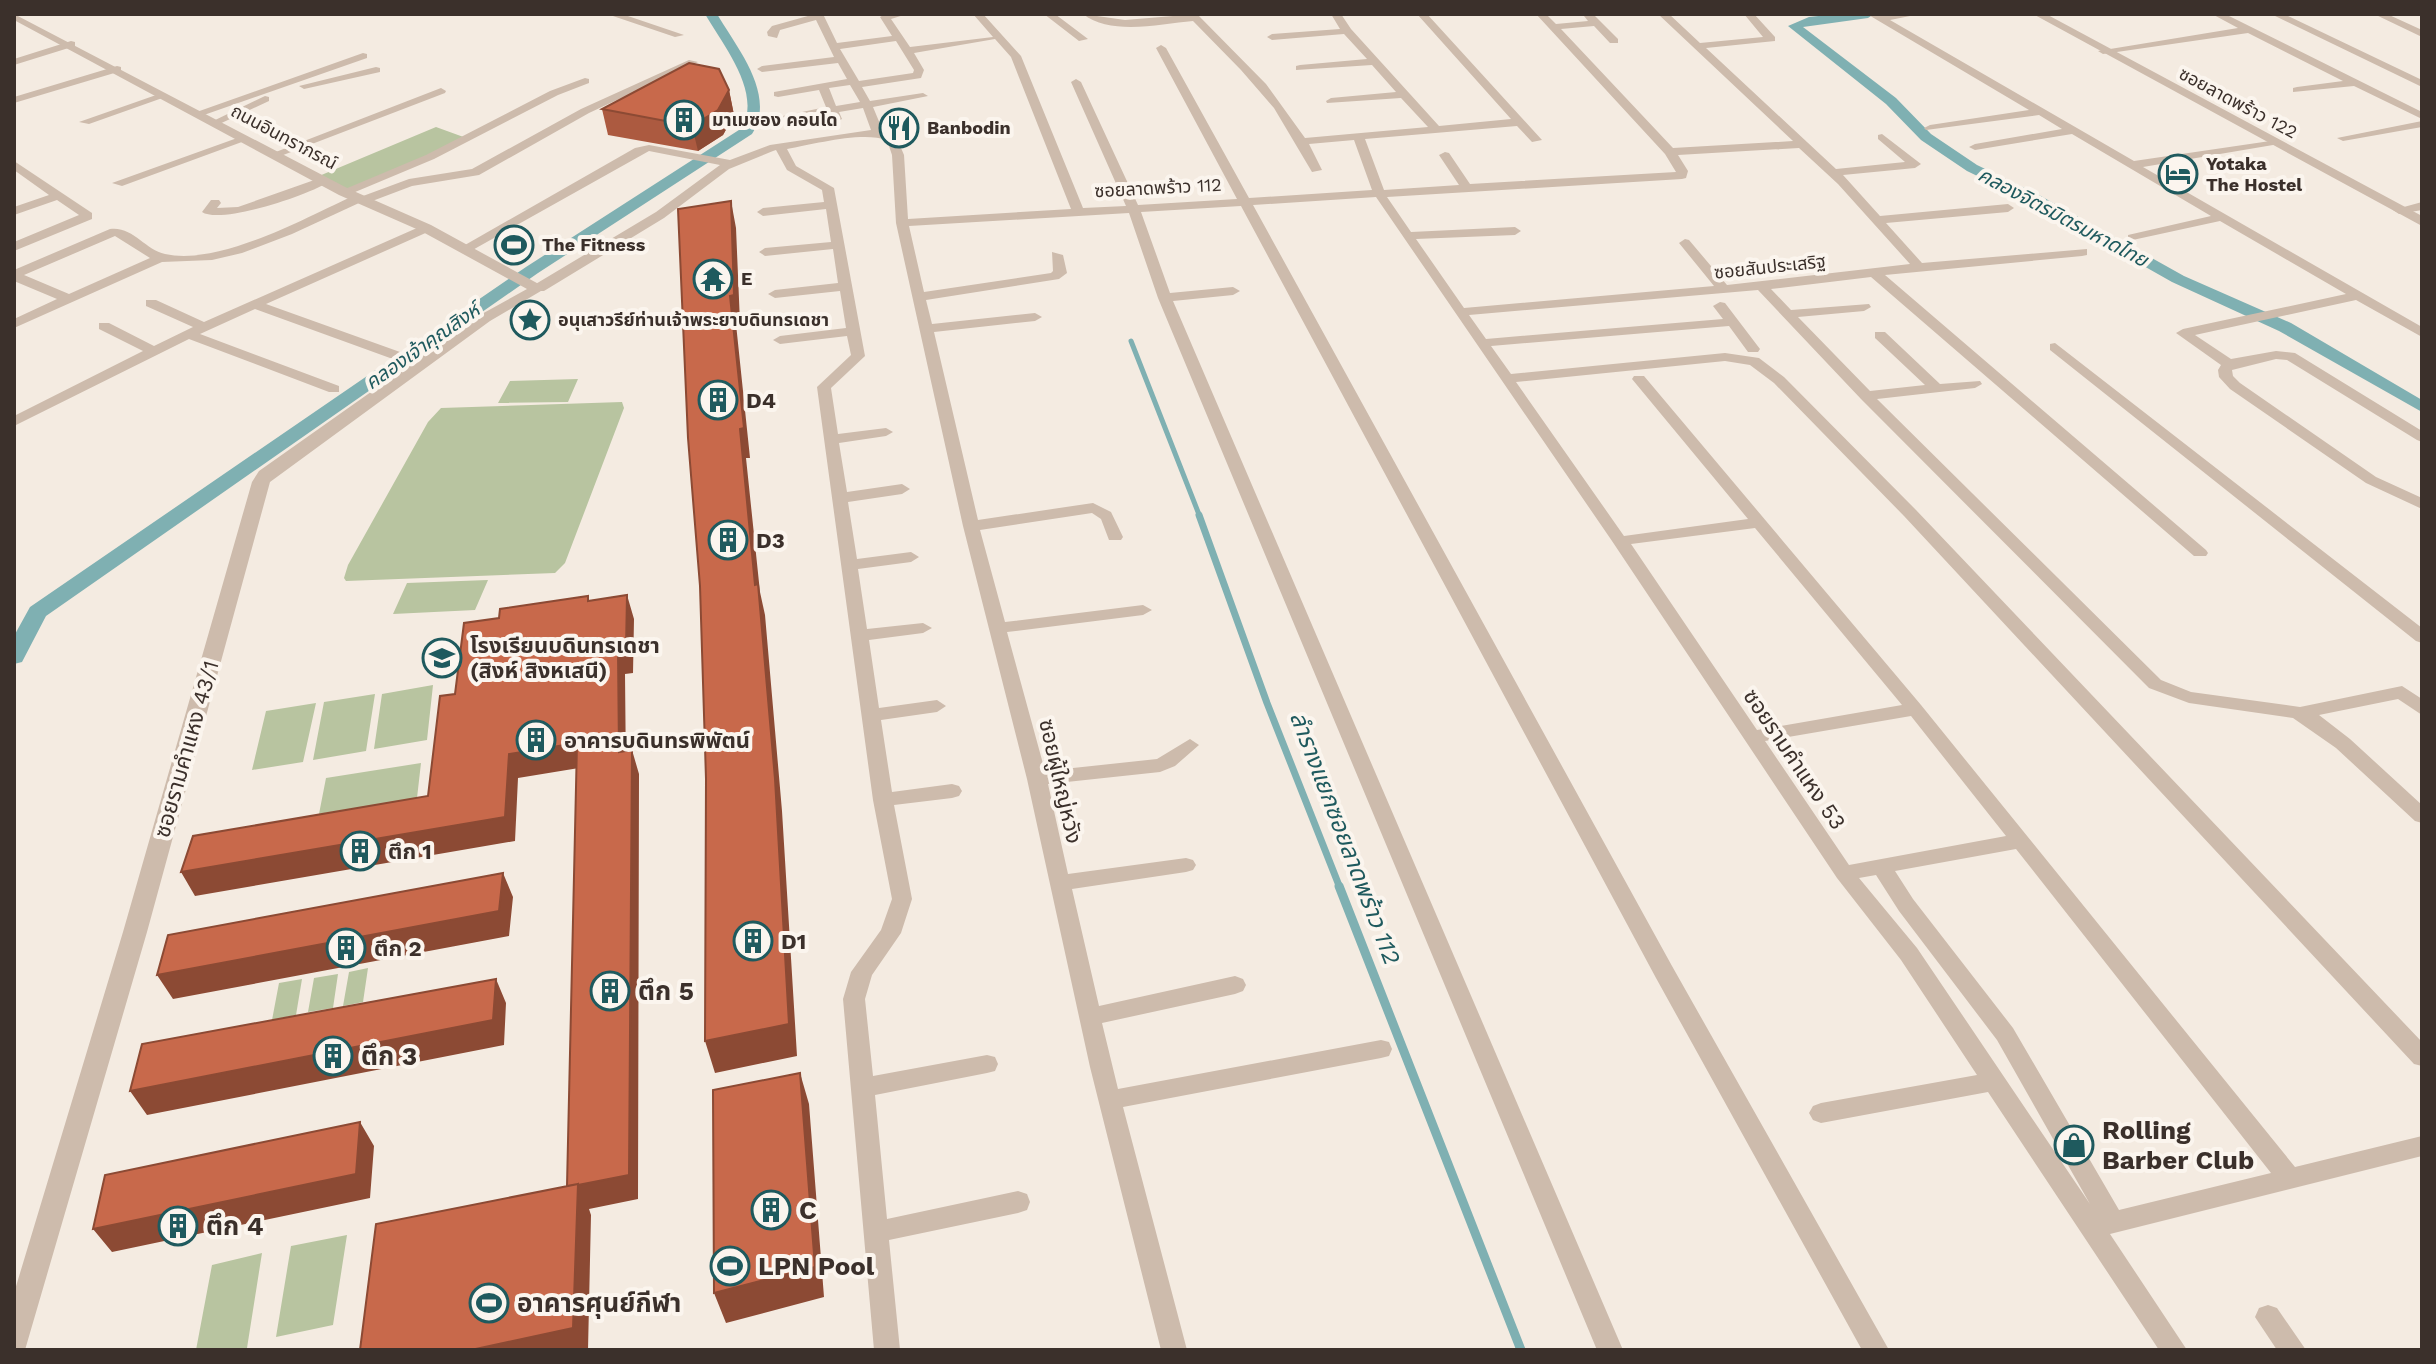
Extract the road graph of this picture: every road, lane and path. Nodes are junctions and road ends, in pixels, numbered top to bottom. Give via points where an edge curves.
1 (612, 14) edge
2 (902, 14) edge
3 (978, 14) edge
4 (1049, 14) edge
5 (1088, 14) edge
6 (1336, 14) edge
7 (1422, 14) edge
8 (1541, 14) edge
9 (1587, 14) edge
10 (1663, 14) edge
11 (1749, 14) edge
12 (1915, 14) edge
13 (2038, 14) edge
14 (2217, 14) edge
15 (2276, 14) edge
16 (2379, 14) edge
17 (884, 15) edge
18 (14, 16) edge
19 (1193, 16) edge
20 (1876, 16) edge
21 (1146, 18) edge
22 (1596, 23) junction
23 (1554, 27) junction
24 (2248, 30) junction
25 (1347, 31) junction
26 (2422, 34) edge
27 (679, 35) dead end
28 (773, 36) dead end
29 (1272, 37) dead end
30 (899, 38) junction
31 (990, 39) dead end
32 (1083, 39) dead end
33 (1614, 41) dead end
34 (71, 44) junction
35 (1695, 46) junction
36 (834, 47) junction
37 (1161, 48) dead end
38 (907, 51) junction
39 (2103, 51) junction
40 (363, 56) dead end
41 (841, 59) junction
42 (14, 62) edge
43 (693, 62) edge
44 (1375, 62) junction
45 (1300, 68) dead end
46 (117, 69) junction
47 (762, 69) dead end
48 (376, 70) dead end
49 (585, 81) dead end
50 (1076, 82) dead end
51 (854, 83) junction
52 (2353, 83) junction
53 (2422, 84) edge
54 (823, 86) junction
55 (2297, 90) dead end
56 (441, 91) dead end
57 (778, 94) dead end
58 (1404, 94) junction
59 (163, 96) junction
60 (923, 96) dead end
61 (14, 100) edge
62 (1331, 101) dead end
63 (867, 105) junction
64 (832, 110) junction
65 (2038, 112) junction
66 (197, 114) junction
67 (2422, 116) edge
68 (784, 117) dead end
69 (1989, 121) junction
70 (85, 122) dead end
71 (1520, 122) junction
72 (215, 123) junction
73 (2422, 124) edge
74 (1930, 128) dead end
75 (1436, 129) junction
76 (2072, 131) junction
77 (878, 133) junction
78 (843, 137) junction
79 (1359, 137) junction
80 (1882, 137) dead end
81 (2343, 138) dead end
82 (244, 139) junction
83 (1536, 140) dead end
84 (2021, 140) junction
85 (1304, 141) junction
86 (2273, 142) junction
87 (1801, 144) junction
88 (780, 146) junction
89 (1975, 147) dead end
90 (1670, 152) junction
91 (274, 155) junction
92 (1445, 155) dead end
93 (731, 164) junction
94 (14, 165) edge
95 (2131, 165) junction
96 (1316, 170) dead end
97 (1833, 173) junction
98 (324, 181) junction
99 (118, 183) dead end
100 (1468, 190) junction
101 (344, 192) junction
102 (1379, 193) junction
103 (59, 195) junction
104 (366, 201) junction
105 (1243, 201) junction
106 (215, 203) dead end
107 (831, 205) junction
108 (2422, 206) edge
109 (1133, 207) junction
110 (2008, 208) dead end
111 (2399, 210) junction
112 (14, 211) edge
113 (1078, 211) junction
114 (763, 212) dead end
115 (2222, 217) junction
116 (1876, 220) junction
117 (2422, 222) edge
118 (902, 223) junction
119 (426, 228) junction
120 (1515, 231) dead end
121 (1407, 236) junction
122 (2132, 238) dead end
123 (1685, 243) dead end
124 (838, 245) junction
125 (14, 247) edge
126 (464, 249) junction
127 (765, 252) dead end
128 (2082, 252) dead end
129 (1057, 255) dead end
130 (160, 258) junction
131 (1919, 267) junction
132 (1875, 273) junction
133 (14, 276) edge
134 (531, 286) junction
135 (845, 286) junction
136 (1761, 286) junction
137 (1724, 290) junction
138 (1233, 291) dead end
139 (775, 294) dead end
140 (2356, 296) junction
141 (920, 297) junction
142 (1165, 298) junction
143 (68, 299) junction
144 (151, 303) dead end
145 (256, 305) junction
146 (1720, 306) dead end
147 (1864, 307) dead end
148 (1461, 312) junction
149 (1787, 314) junction
150 (1035, 317) dead end
151 (1731, 322) junction
152 (14, 324) edge
153 (104, 326) dead end
154 (205, 327) junction
155 (927, 329) junction
156 (853, 331) junction
157 (2422, 333) edge
158 (188, 334) junction
159 (1880, 335) dead end
160 (780, 340) dead end
161 (1483, 343) junction
162 (2055, 347) dead end
163 (1753, 349) dead end
164 (154, 351) junction
165 (395, 355) dead end
166 (2229, 364) junction
167 (1508, 379) junction
168 (1639, 379) dead end
169 (1975, 384) dead end
170 (1936, 388) junction
171 (334, 389) dead end
172 (1866, 396) junction
173 (14, 422) edge
174 (886, 432) dead end
175 (2422, 437) edge
176 (832, 439) junction
177 (902, 489) dead end
178 (840, 498) junction
179 (2422, 504) edge
180 (1757, 523) junction
181 (971, 526) junction
182 (1115, 537) dead end
183 (1620, 541) junction
184 (2200, 553) dead end
185 (911, 557) dead end
186 (849, 565) junction
187 (1143, 610) dead end
188 (923, 628) dead end
189 (999, 628) junction
190 (859, 636) junction
191 (2422, 637) edge
192 (937, 706) dead end
193 (1915, 709) junction
194 (2422, 709) edge
195 (2301, 713) junction
196 (871, 715) junction
197 (1752, 737) junction
198 (1190, 745) dead end
199 (1037, 779) junction
200 (952, 791) dead end
201 (883, 800) junction
202 (2422, 816) edge
203 (2020, 841) junction
204 (1186, 865) dead end
205 (1881, 866) junction
206 (1844, 873) junction
207 (1060, 883) junction
208 (1235, 985) dead end
209 (1091, 1017) junction
210 (1381, 1049) dead end
211 (2422, 1057) edge
212 (987, 1064) dead end
213 (1994, 1081) junction
214 (862, 1088) junction
215 (1110, 1100) junction
216 (1821, 1113) dead end
217 (2422, 1146) edge
218 (2290, 1178) junction
219 (1018, 1202) dead end
220 (2104, 1225) junction
221 (876, 1232) junction
222 (2268, 1317) dead end
223 (14, 1341) edge
224 (887, 1350) edge
225 (1174, 1350) edge
226 (1610, 1350) edge
227 (1876, 1350) edge
228 (2174, 1350) edge
229 (2293, 1350) edge

1 - 27 street
2 - 17 street
3 - 113 street via 1022,68
4 - 32 street
5 - 21 street via 1105,21
6 - 25 street
7 - 71 street
8 - 23 street
9 - 22 street
10 - 35 street
11 - 35 street via 1771,39
12 - 20 street
13 - 39 street, ซอยลาดพร้าว 122
14 - 24 street
15 - 53 street
16 - 26 street
17 - 30 street
18 - 34 street, ถนนอินทราภรณ์
19 - 21 street
19 - 85 street via 1266,92
20 - 65 street
22 - 23 street
22 - 33 street
23 - 90 street
24 - 39 street
24 - 52 street
25 - 29 street
25 - 44 street
28 - 36 street via 776,28 819,16
30 - 36 street
30 - 38 street
31 - 38 street
34 - 42 street
34 - 46 street, ถนนอินทราภรณ์
35 - 87 street
36 - 41 street
37 - 105 street
38 - 51 street via 919,70 917,76
39 - 86 street, ซอยลาดพร้าว 122
40 - 66 street
41 - 47 street
41 - 51 street
43 - 104 street via 585,111 475,172
44 - 45 street
44 - 58 street
46 - 59 street, ถนนอินทราภรณ์
46 - 61 street
48 - 72 street via 311,84
49 - 101 street via 430,157
50 - 109 street
51 - 54 street
51 - 63 street
52 - 55 street
52 - 67 street
54 - 57 street
54 - 64 street
56 - 91 street
58 - 62 street
58 - 75 street
59 - 66 street, ถนนอินทราภรณ์
59 - 70 street
60 - 63 street
63 - 64 street
63 - 77 street
64 - 68 street
64 - 78 street
65 - 69 street
65 - 76 street
66 - 72 street, ถนนอินทราภรณ์
69 - 74 street
69 - 84 street
71 - 75 street
71 - 83 street
72 - 82 street, ถนนอินทราภรณ์
73 - 81 street
75 - 79 street
76 - 84 street
76 - 95 street
77 - 78 street
77 - 118 street via 892,138 898,155
78 - 88 street
79 - 85 street
79 - 102 street, ซอยรามคำแหง 53
80 - 97 street via 1915,164
82 - 91 street, ถนนอินทราภรณ์
82 - 99 street
84 - 89 street
85 - 96 street
86 - 95 street
86 - 111 street, ซอยลาดพร้าว 122
87 - 90 street
87 - 97 street
88 - 93 street
88 - 107 street via 791,168 828,188
90 - 100 street, ซอยลาดพร้าว 112 via 1682,175
91 - 98 street, ถนนอินทราภรณ์
92 - 100 street
93 - 126 street via 639,150
93 - 134 street via 660,215
94 - 103 street
95 - 115 street
97 - 116 street
98 - 101 street, ถนนอินทราภรณ์
98 - 106 street via 239,211 208,212
100 - 102 street, ซอยลาดพร้าว 112
101 - 104 street, ถนนอินทราภรณ์
102 - 105 street, ซอยลาดพร้าว 112
102 - 121 street, ซอยรามคำแหง 53
103 - 112 street
103 - 125 street via 88,216
104 - 119 street, ถนนอินทราภรณ์
104 - 130 street via 243,249 179,261
105 - 109 street, ซอยลาดพร้าว 112
105 - 227 street
107 - 114 street
107 - 124 street
108 - 111 street
109 - 113 street, ซอยลาดพร้าว 112
109 - 142 street
110 - 116 street
111 - 117 street, ซอยลาดพร้าว 122
113 - 118 street, ซอยลาดพร้าว 112
115 - 122 street
115 - 140 street
116 - 131 street
118 - 141 street, ซอยผู้ใหญ่หวัง
119 - 126 street, ถนนอินทราภรณ์
119 - 145 street
120 - 121 street
121 - 148 street, ซอยรามคำแหง 53
123 - 137 street
124 - 127 street
124 - 135 street
126 - 134 street, ถนนอินทราภรณ์
128 - 131 street, ซอยสันประเสริฐ
129 - 141 street via 1060,273 1054,276
130 - 133 street via 114,232
130 - 143 street
131 - 132 street, ซอยสันประเสริฐ
132 - 136 street, ซอยสันประเสริฐ
132 - 184 street
133 - 143 street
134 - 223 street, ซอยรามคำแหง 43/1 via 261,482
135 - 139 street
135 - 156 street
136 - 137 street, ซอยสันประเสริฐ
136 - 149 street
137 - 148 street, ซอยสันประเสริฐ
138 - 142 street
140 - 157 street
140 - 166 street via 2183,333
141 - 155 street, ซอยผู้ใหญ่หวัง
142 - 226 street
143 - 152 street
144 - 154 street
145 - 154 street
145 - 165 street
146 - 151 street
147 - 149 street
148 - 161 street, ซอยรามคำแหง 53
149 - 172 street
150 - 155 street
151 - 161 street
151 - 163 street
153 - 164 street
154 - 158 street
155 - 181 street, ซอยผู้ใหญ่หวัง
156 - 160 street
156 - 176 street via 858,356 824,387
158 - 164 street
158 - 171 street
159 - 170 street
161 - 167 street, ซอยรามคำแหง 53
162 - 191 street
164 - 173 street
166 - 175 street via 2290,356
166 - 179 street via 2226,377 2235,386 2371,480
167 - 183 street, ซอยรามคำแหง 53
167 - 211 street via 1725,357 1754,361 1910,513
168 - 180 street
169 - 170 street
170 - 172 street
172 - 195 street via 2155,684 2205,700
174 - 176 street
176 - 178 street
177 - 178 street
178 - 186 street
180 - 183 street
180 - 193 street
181 - 182 street via 1093,508 1111,521
181 - 189 street, ซอยผู้ใหญ่หวัง
183 - 197 street, ซอยรามคำแหง 53
185 - 186 street
186 - 190 street
187 - 189 street
188 - 190 street
189 - 199 street, ซอยผู้ใหญ่หวัง
190 - 196 street
192 - 196 street
193 - 197 street
193 - 203 street
194 - 195 street via 2402,692
195 - 202 street
196 - 201 street
197 - 206 street, ซอยรามคำแหง 53
198 - 199 street via 1160,765
199 - 207 street, ซอยผู้ใหญ่หวัง
200 - 201 street
201 - 214 street via 902,899 890,933 862,972 854,999
203 - 205 street
203 - 218 street
204 - 207 street
205 - 206 street
205 - 220 street via 2005,1034
206 - 213 street, ซอยรามคำแหง 53 via 1909,954
207 - 209 street, ซอยผู้ใหญ่หวัง
208 - 209 street
209 - 215 street, ซอยผู้ใหญ่หวัง
210 - 215 street
212 - 214 street
213 - 216 street
213 - 220 street, ซอยรามคำแหง 53
214 - 221 street
215 - 225 street, ซอยผู้ใหญ่หวัง
217 - 218 street
218 - 220 street
219 - 221 street
220 - 228 street, ซอยรามคำแหง 53
221 - 224 street
222 - 229 street

